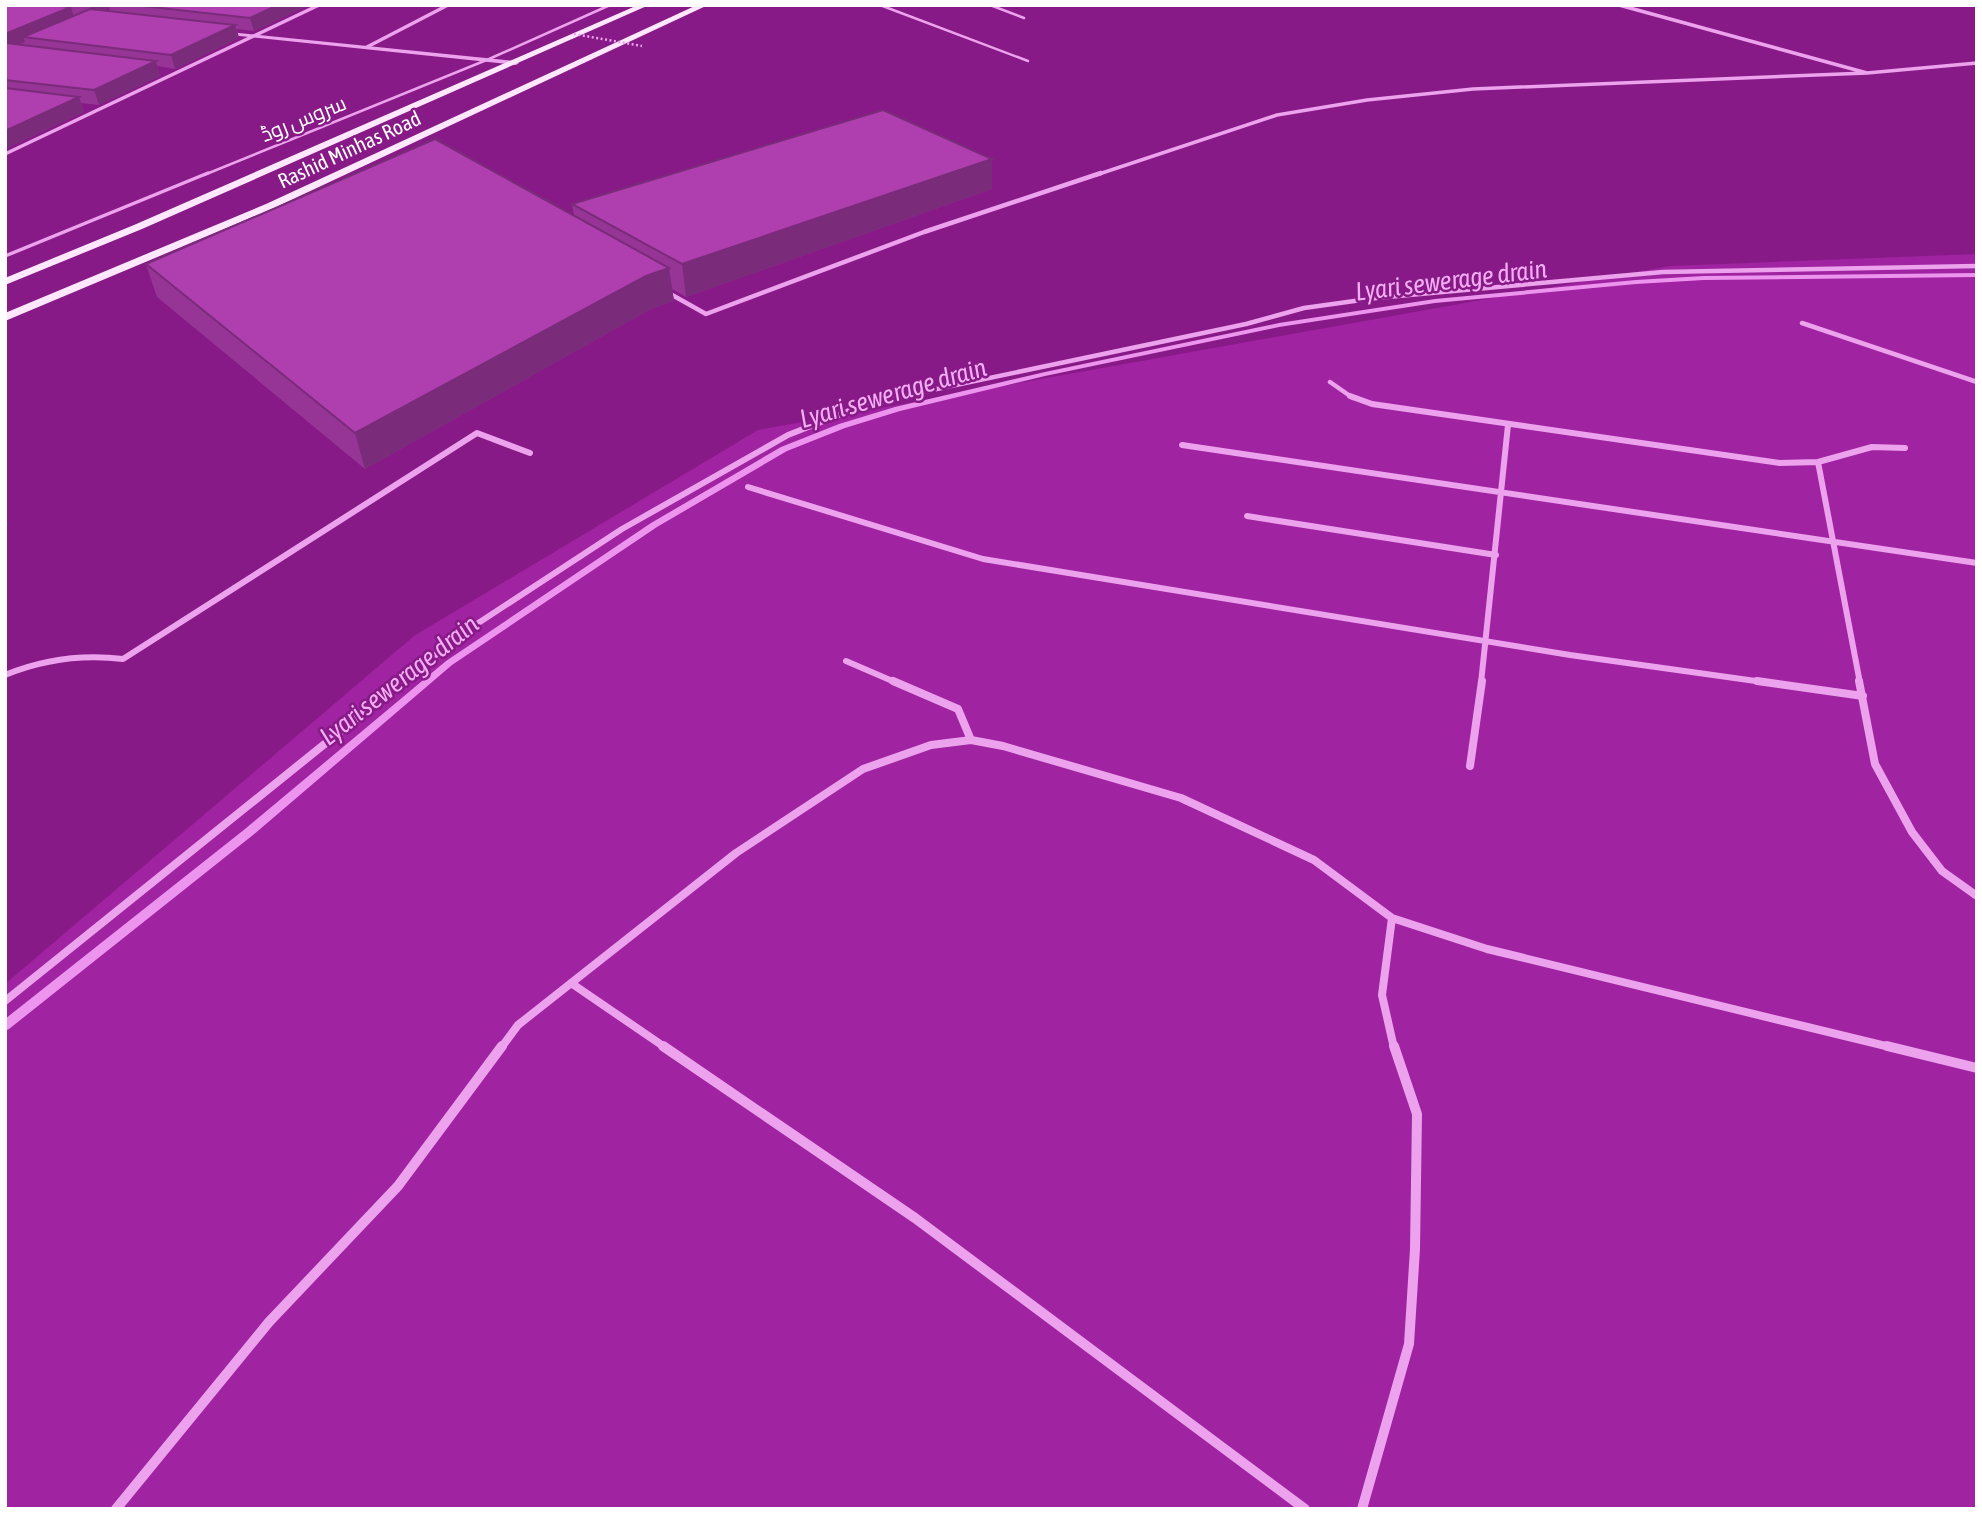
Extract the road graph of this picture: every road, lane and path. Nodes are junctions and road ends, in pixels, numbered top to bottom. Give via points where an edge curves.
1 (319, 5) edge
2 (448, 5) edge
3 (610, 5) edge
4 (645, 5) edge
5 (704, 5) edge
6 (880, 5) edge
7 (990, 5) edge
8 (1619, 5) edge
9 (1024, 18) dead end
10 (215, 31) edge
11 (574, 34) dead end
12 (256, 35) junction
13 (642, 46) dead end
14 (367, 47) junction
15 (489, 60) junction
16 (1028, 61) dead end
17 (516, 63) junction
18 (1977, 63) edge
19 (162, 71) edge
20 (175, 73) junction
21 (1867, 73) junction
22 (86, 108) edge
23 (99, 109) junction
24 (406, 143) junction
25 (5, 147) edge
26 (17, 148) junction
27 (418, 150) edge
28 (5, 154) edge
29 (5, 256) edge
30 (1977, 266) edge
31 (5, 282) edge
32 (658, 287) edge
33 (5, 317) edge
34 (1802, 323) dead end
35 (1329, 382) dead end
36 (1977, 382) edge
37 (1508, 425) junction
38 (1182, 445) dead end
39 (1905, 448) dead end
40 (530, 453) dead end
41 (1818, 462) junction
42 (748, 487) dead end
43 (1502, 492) junction
44 (1247, 516) dead end
45 (1834, 542) junction
46 (1496, 555) junction
47 (1977, 563) edge
48 (1487, 641) junction
49 (846, 661) dead end
50 (5, 675) edge
51 (1863, 696) junction
52 (971, 740) junction
53 (1470, 766) dead end
54 (1977, 896) edge
55 (1392, 918) junction
56 (570, 983) junction
57 (5, 1001) edge
58 (1977, 1068) edge
59 (116, 1509) edge
60 (1305, 1509) edge
61 (1362, 1509) edge

1 - 12 street
2 - 14 street
3 - 15 lane, سروس روڈ
4 - 17 main road, Rashid Minhas Road
5 - 24 main road, Rashid Minhas Road
6 - 16 lane
7 - 9 lane
8 - 21 street
10 - 12 street
11 - 13 path, bridge
12 - 14 street
12 - 20 street
14 - 15 street
15 - 17 street
15 - 29 lane, سروس روڈ
17 - 31 main road, Rashid Minhas Road
18 - 21 street
19 - 20 street
20 - 23 street
21 - 32 street via 1473,89 1277,115 924,232 706,314
22 - 23 street
23 - 26 street
24 - 27 street
24 - 33 main road, Rashid Minhas Road via 270,206
25 - 26 street
26 - 28 street
30 - 57 street via 1663,272 1376,298 1304,308 859,407 788,435 622,529 463,633
34 - 36 street
35 - 37 street via 1372,404
37 - 41 street via 1780,463
37 - 43 street
38 - 43 street
39 - 41 street via 1871,447
40 - 50 street via 477,433 123,659 92,655 54,658
41 - 45 street
42 - 48 street via 983,559
43 - 45 street
43 - 46 street
44 - 46 street
45 - 47 street
45 - 51 street
46 - 48 street
48 - 51 street
48 - 53 street
49 - 52 street via 958,709
51 - 54 street via 1875,764 1912,832 1942,871
52 - 55 street via 1181,798 1314,860
52 - 56 street via 931,745 863,769 736,853
55 - 58 street via 1487,949
55 - 61 street via 1382,995 1397,1061 1417,1114 1415,1249 1409,1344
56 - 59 street via 518,1025 398,1186 269,1322
56 - 60 street via 915,1218

